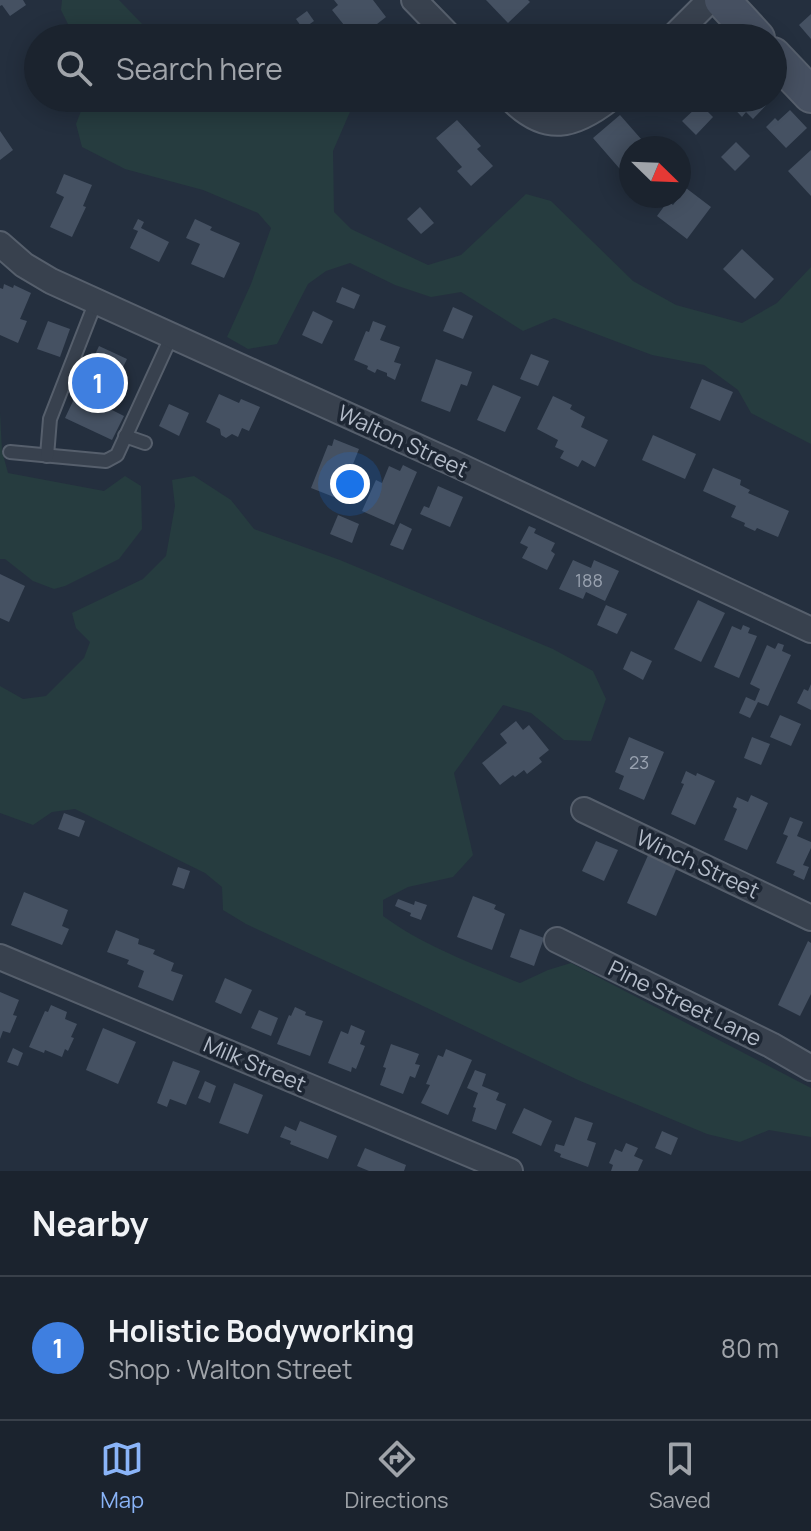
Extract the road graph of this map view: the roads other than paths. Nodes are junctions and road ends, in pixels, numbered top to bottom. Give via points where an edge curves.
1 (414, 0) edge
2 (710, 0) edge
3 (722, 0) edge
4 (437, 24) edge
5 (686, 24) edge
6 (744, 24) edge
7 (787, 70) edge
8 (811, 95) edge
9 (526, 112) edge
10 (591, 112) edge
11 (0, 244) edge
12 (96, 301) junction
13 (172, 335) junction
14 (125, 436) junction
15 (145, 443) dead end
16 (10, 452) dead end
17 (47, 456) junction
18 (811, 630) edge
19 (584, 810) dead end
20 (811, 918) edge
21 (557, 940) dead end
22 (0, 957) edge
23 (811, 1068) edge
24 (510, 1171) edge

1 - 4 street
2 - 5 street
3 - 6 main road
7 - 8 main road
9 - 10 street via 553,123
11 - 12 street, Walton Street via 24,265
12 - 13 street, Walton Street
12 - 17 lane via 50,419
13 - 14 lane
13 - 18 street, Walton Street
14 - 15 lane
14 - 17 lane via 117,455 106,461
16 - 17 lane
19 - 20 street, Winch Street
21 - 23 street, Pine Street Lane
22 - 24 street, Milk Street

